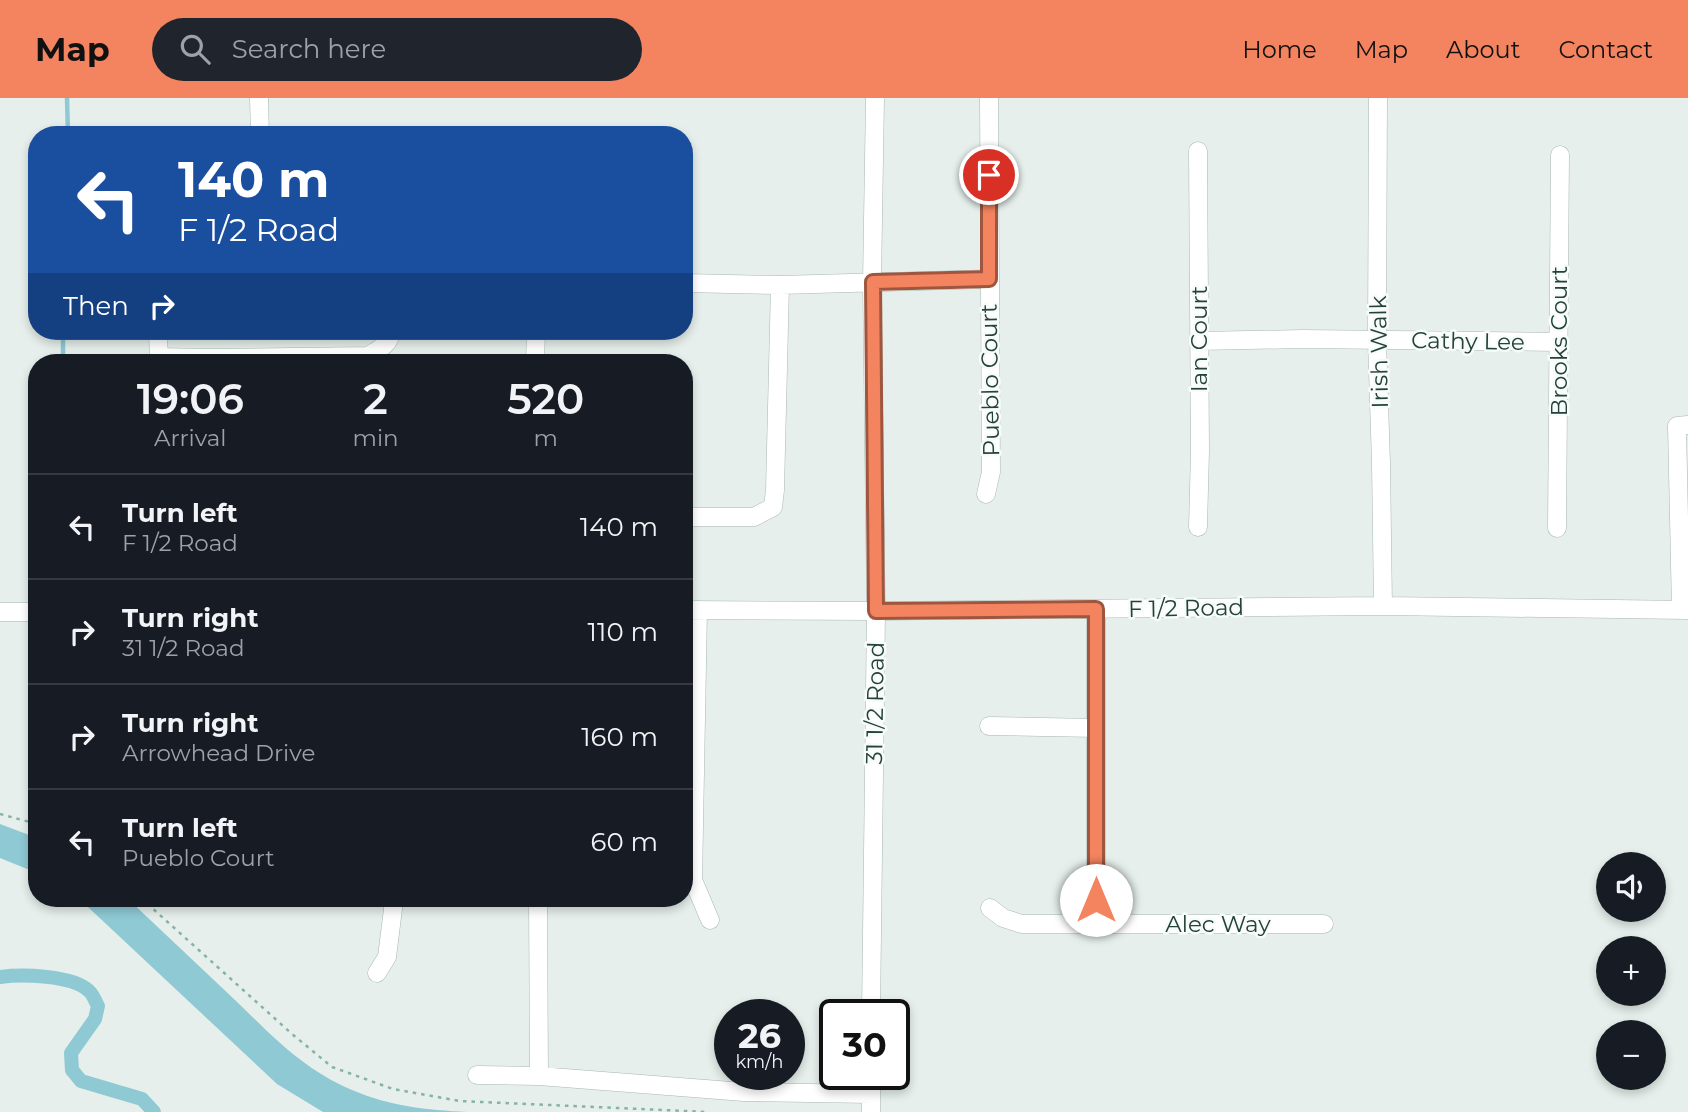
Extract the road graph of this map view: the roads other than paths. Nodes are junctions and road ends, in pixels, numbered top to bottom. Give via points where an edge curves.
1 (259, 98) edge
2 (875, 98) edge
3 (989, 98) edge
4 (1378, 98) edge
5 (260, 126) edge
6 (1198, 151) dead end
7 (1560, 155) dead end
8 (989, 279) junction
9 (873, 282) junction
10 (693, 283) edge
11 (780, 285) junction
12 (388, 340) edge
13 (1377, 340) junction
14 (1198, 341) junction
15 (1558, 342) junction
16 (371, 354) edge
17 (1688, 425) edge
18 (986, 494) dead end
19 (693, 517) edge
20 (1198, 527) dead end
21 (1558, 528) dead end
22 (1382, 606) junction
23 (1096, 609) junction
24 (693, 610) edge
25 (1685, 610) edge
26 (876, 611) junction
27 (0, 612) edge
28 (28, 612) edge
29 (989, 726) dead end
30 (1096, 728) junction
31 (693, 882) edge
32 (392, 907) edge
33 (538, 907) edge
34 (990, 908) dead end
35 (709, 920) dead end
36 (1324, 924) dead end
37 (1096, 925) junction
38 (377, 973) dead end
39 (872, 999) edge
40 (477, 1075) dead end
41 (539, 1076) junction
42 (871, 1103) edge

1 - 5 street
2 - 9 street, 31 1/2 Road
3 - 8 street, Pueblo Court
4 - 13 street, Irish Walk
6 - 14 street, Ian Court
7 - 15 street, Brooks Court
8 - 9 street
8 - 18 street, Pueblo Court via 991,472
9 - 11 street
9 - 26 street, 31 1/2 Road
10 - 11 street
11 - 19 street via 773,507 754,517
12 - 16 street
13 - 14 street, Cathy Lee
13 - 15 street, Cathy Lee
13 - 22 street, Irish Walk
14 - 20 street, Ian Court
15 - 21 street, Brooks Court
17 - 25 street via 1677,426
22 - 23 street, F 1/2 Road
22 - 25 street, F 1/2 Road
23 - 26 street, F 1/2 Road
23 - 30 street
24 - 26 street, F 1/2 Road
26 - 39 street, 31 1/2 Road
27 - 28 street
29 - 30 street
30 - 37 street
31 - 35 street
32 - 38 street via 387,957
33 - 41 street
34 - 37 street, Alec Way via 1023,925
36 - 37 street, Alec Way
40 - 41 street
41 - 42 street

